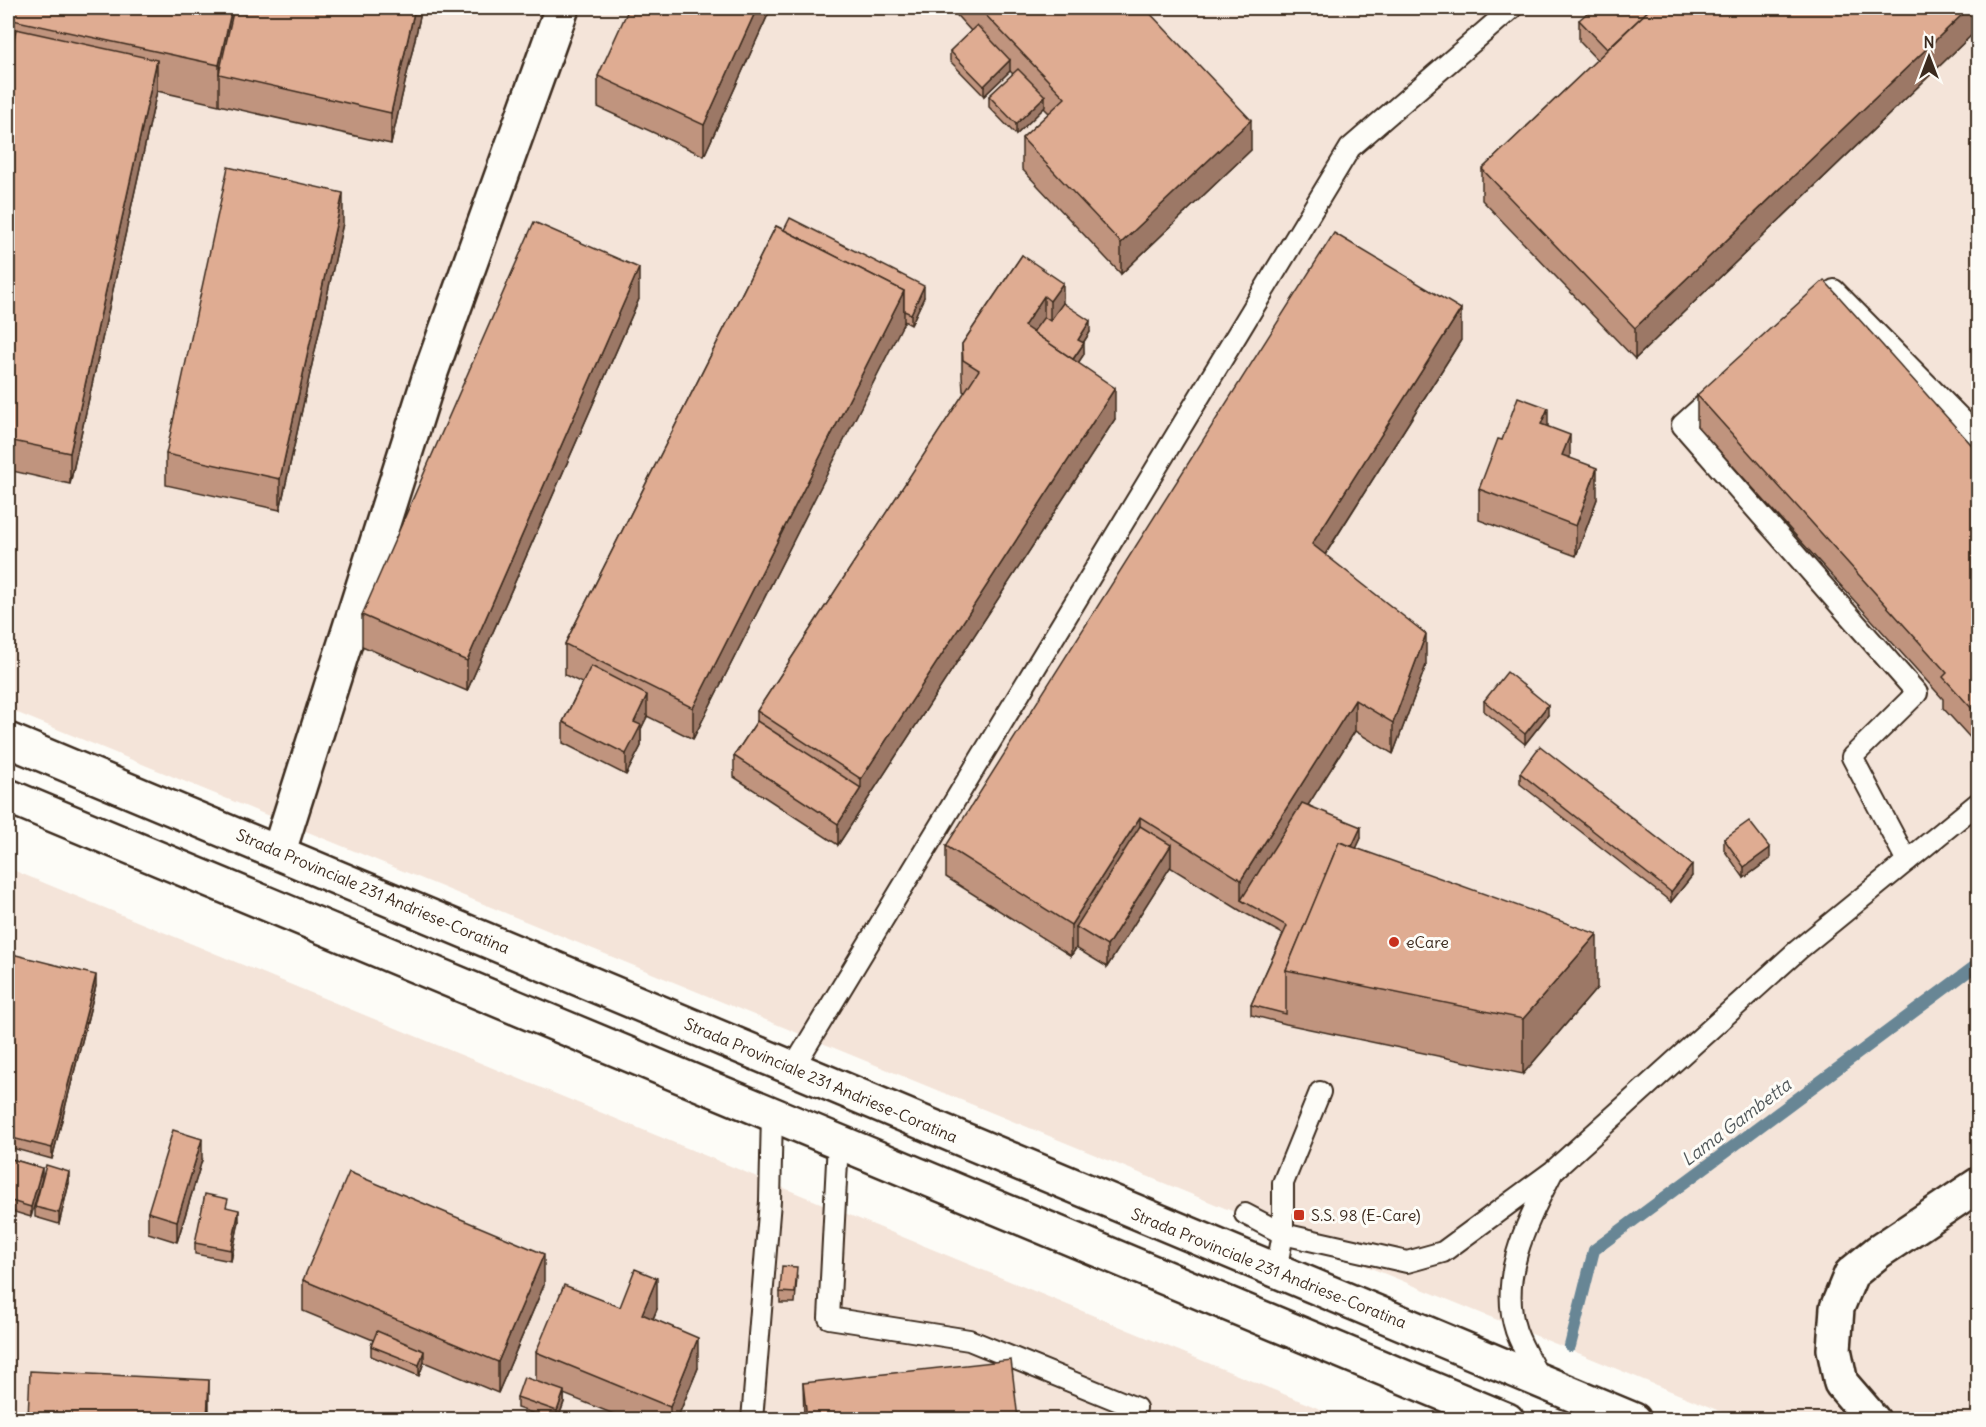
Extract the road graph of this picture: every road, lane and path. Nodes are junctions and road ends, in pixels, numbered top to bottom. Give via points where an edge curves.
1 (562, 8) edge
2 (1512, 8) edge
3 (1798, 322) edge
4 (1727, 385) edge
5 (1978, 436) edge
6 (8, 740) edge
7 (8, 796) edge
8 (1978, 803) edge
9 (279, 851) junction
10 (1906, 861) junction
11 (793, 1068) junction
12 (1320, 1092) dead end
13 (772, 1114) junction
14 (838, 1142) junction
15 (1553, 1171) junction
16 (1978, 1185) edge
17 (1245, 1214) dead end
18 (1283, 1234) junction
19 (1276, 1271) junction
20 (1541, 1381) junction
21 (1136, 1408) dead end
22 (752, 1419) edge
23 (1507, 1419) edge
24 (1634, 1419) edge
25 (1873, 1419) edge

1 - 9 main road via 431,372
2 - 11 lane via 1350,148
3 - 5 lane via 1834,290
4 - 10 lane via 1682,425 1917,693 1852,757
6 - 9 main road, Strada Provinciale 231 Andriese-Coratina
7 - 13 main road
8 - 10 lane
9 - 11 main road, Strada Provinciale 231 Andriese-Coratina
10 - 15 lane via 1798,950
11 - 19 main road, Strada Provinciale 231 Andriese-Coratina
12 - 18 lane via 1283,1183
13 - 14 main road
13 - 22 lane via 770,1201
14 - 21 lane via 829,1318 969,1340
14 - 23 main road
15 - 18 lane via 1443,1252 1407,1262
15 - 20 lane via 1523,1232 1510,1292 1516,1331
16 - 25 main road via 1851,1274 1837,1308 1834,1349 1841,1383
17 - 18 lane
18 - 19 lane
19 - 20 main road, Strada Provinciale 231 Andriese-Coratina
20 - 24 main road, Strada Provinciale 231 Andriese-Coratina

